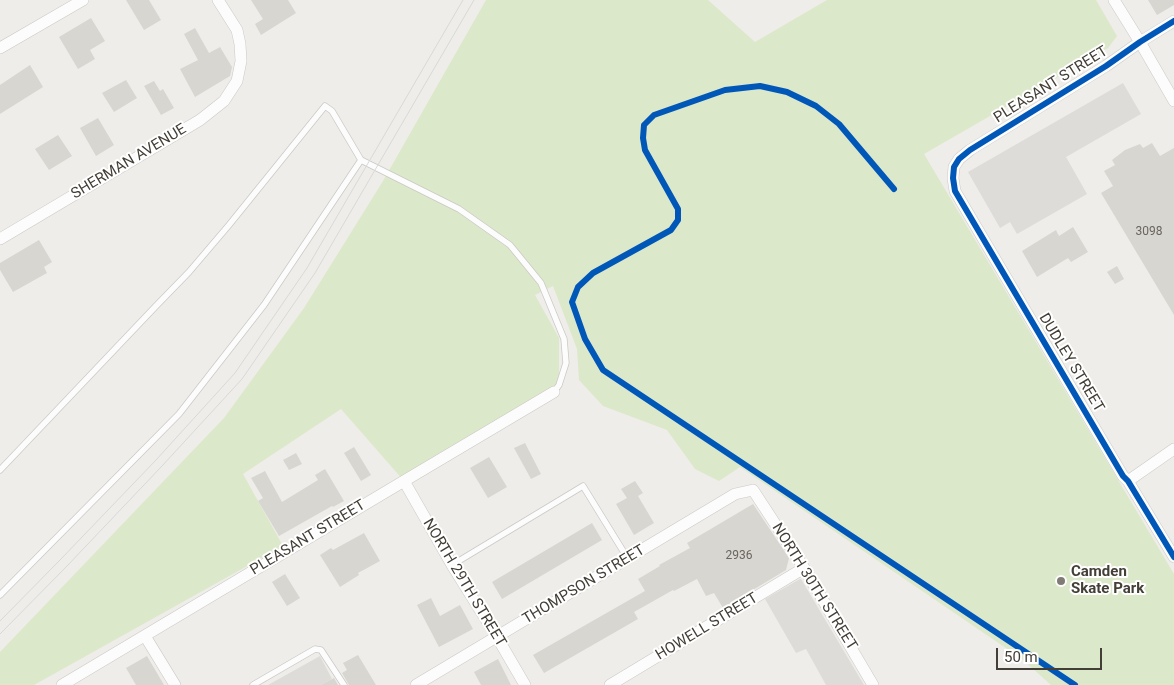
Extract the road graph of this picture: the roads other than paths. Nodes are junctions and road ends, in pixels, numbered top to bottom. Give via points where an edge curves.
1 (83, 0) edge
2 (218, 0) edge
3 (1114, 0) edge
4 (1174, 21) edge
5 (1140, 42) junction
6 (0, 48) edge
7 (1174, 101) edge
8 (361, 160) junction
9 (953, 178) joint
10 (0, 239) edge
11 (554, 392) joint
12 (1174, 449) edge
13 (0, 470) edge
14 (404, 480) junction
15 (1128, 482) junction
16 (753, 490) joint
17 (1174, 557) edge
18 (628, 559) junction
19 (452, 565) junction
20 (804, 568) junction
21 (0, 595) edge
22 (145, 636) junction
23 (497, 637) junction
24 (62, 685) edge
25 (175, 685) edge
26 (253, 685) edge
27 (344, 685) edge
28 (416, 685) edge
29 (525, 685) edge
30 (610, 685) edge
31 (873, 685) edge

1 - 6 street
2 - 10 street, SHERMAN AVENUE via 237,30 241,60 237,81 224,101 200,120
3 - 5 street
4 - 5 street, PLEASANT STREET
5 - 7 street
5 - 9 street, PLEASANT STREET via 970,150 954,167
8 - 11 lane via 460,209 510,245 541,283 564,339 566,363
8 - 13 lane via 332,110 325,106 189,272
8 - 21 lane via 264,305 179,414
9 - 15 street, DUDLEY STREET via 955,191
11 - 14 street, PLEASANT STREET
12 - 15 street
14 - 19 street, NORTH 29TH STREET
14 - 22 street, PLEASANT STREET
15 - 17 street, DUDLEY STREET
16 - 18 street, THOMPSON STREET via 735,494
16 - 20 street, NORTH 30TH STREET
18 - 19 lane via 583,486
18 - 23 street, THOMPSON STREET
19 - 23 street, NORTH 29TH STREET
20 - 30 street, HOWELL STREET
20 - 31 street, NORTH 30TH STREET
22 - 24 street, PLEASANT STREET
22 - 25 street
23 - 28 street, THOMPSON STREET
23 - 29 street, NORTH 29TH STREET
26 - 27 lane via 315,650 321,650

